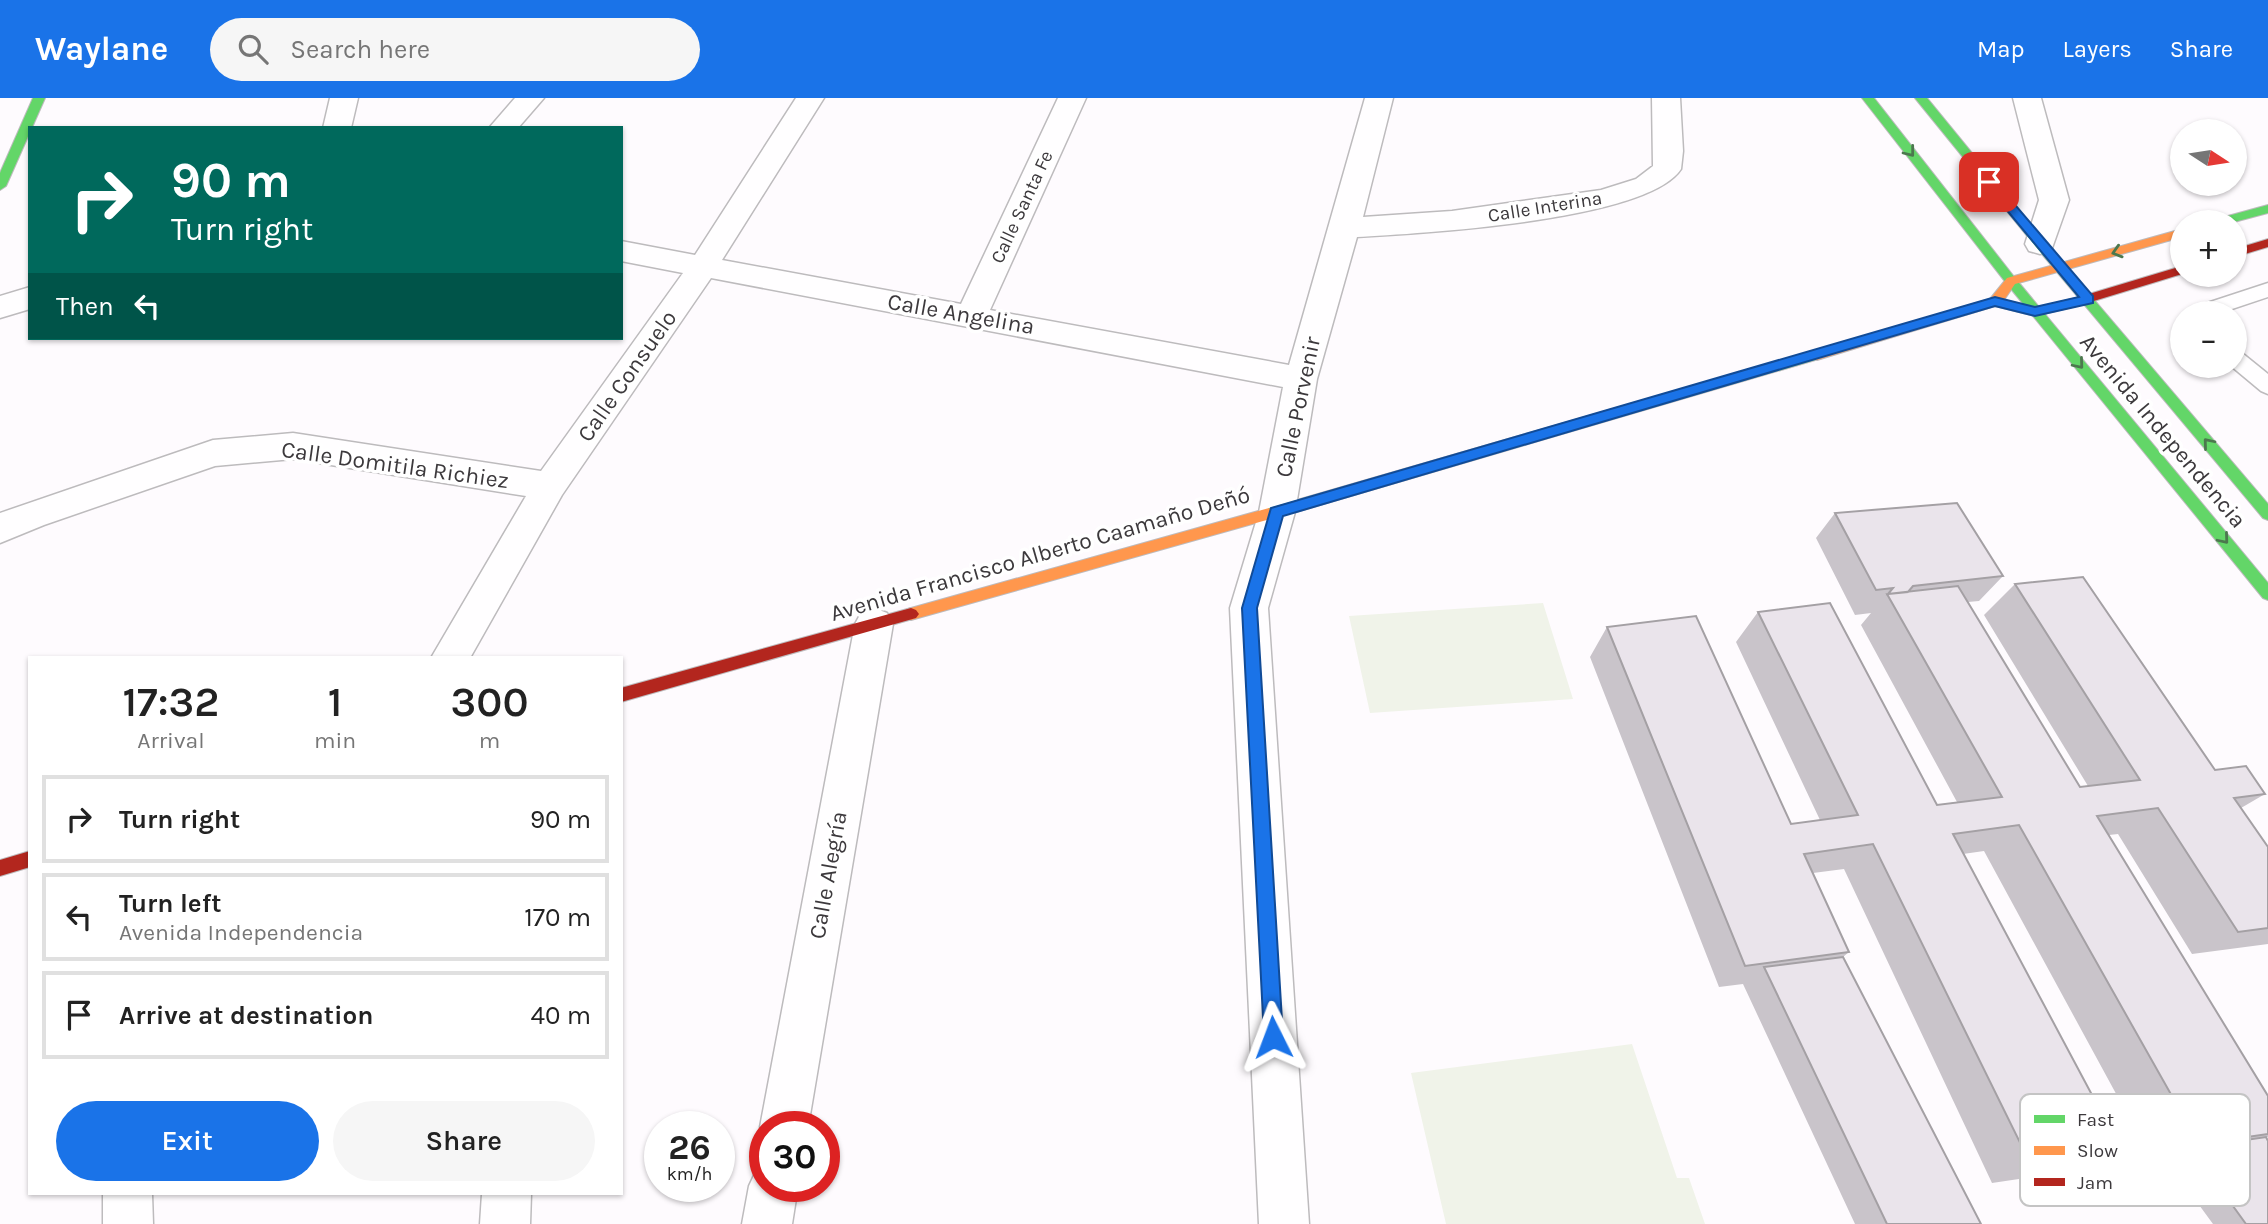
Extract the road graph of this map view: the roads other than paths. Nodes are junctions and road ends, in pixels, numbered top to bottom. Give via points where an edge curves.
1 (39, 98) edge
2 (344, 98) edge
3 (530, 98) edge
4 (810, 98) edge
5 (1072, 98) edge
6 (1379, 98) edge
7 (1666, 98) edge
8 (1868, 98) edge
9 (1921, 98) edge
10 (2027, 98) edge
11 (337, 126) edge
12 (505, 126) edge
13 (0, 186) edge
14 (2268, 209) edge
15 (2247, 215) edge
16 (1345, 228) junction
17 (2170, 236) edge
18 (2040, 244) junction
19 (2266, 246) edge
20 (2247, 250) edge
21 (623, 251) edge
22 (702, 268) junction
23 (2062, 268) junction
24 (2170, 274) edge
25 (2011, 281) junction
26 (2268, 290) edge
27 (28, 299) edge
28 (2088, 299) junction
29 (2235, 301) edge
30 (1995, 302) junction
31 (0, 307) edge
32 (2035, 312) junction
33 (972, 315) junction
34 (2247, 368) edge
35 (1301, 379) junction
36 (2268, 386) edge
37 (550, 486) junction
38 (1277, 512) junction
39 (2268, 514) edge
40 (0, 528) edge
41 (2268, 594) edge
42 (874, 624) junction
43 (451, 656) edge
44 (623, 694) edge
45 (28, 860) edge
46 (0, 868) edge
47 (787, 1111) edge
48 (128, 1195) edge
49 (508, 1195) edge
50 (771, 1202) edge
51 (128, 1224) edge
52 (505, 1224) edge
53 (767, 1224) edge
54 (1284, 1224) edge

1 - 13 main road
2 - 11 street
3 - 12 street
4 - 22 street, Calle Consuelo
5 - 33 street, Calle Santa Fe
6 - 16 street, Calle Porvenir
7 - 16 street, Calle Interina via 1667,169 1646,185 1605,200 1452,221
8 -> 25 main road, Avenida Independencia
9 - 18 main road, Avenida Independencia
10 - 18 street via 2054,200
14 - 15 main road
16 - 35 street, Calle Porvenir
17 -> 23 main road
18 - 23 main road, Avenida Independencia
19 - 20 main road
21 - 22 street, Calle Angelina
22 - 33 street, Calle Angelina
22 - 37 street, Calle Consuelo
23 - 25 main road
23 - 28 main road, Avenida Independencia
24 - 28 main road
25 - 30 main road
25 - 32 main road, Avenida Independencia
26 - 29 lane
27 - 31 street
28 - 32 main road
39 -> 28 main road, Avenida Independencia
30 - 32 main road
30 - 38 main road, Avenida Francisco Alberto Caamaño Deñó
32 -> 41 main road, Avenida Independencia
33 - 35 street, Calle Angelina
34 - 36 lane
35 - 38 street, Calle Porvenir
37 - 40 street, Calle Domitila Richiez via 293,446 213,453
37 - 43 street, Calle Consuelo
38 - 42 main road, Avenida Francisco Alberto Caamaño Deñó
38 - 54 street, Calle Porvenir via 1249,608
42 - 44 main road, Avenida Francisco Alberto Caamaño Deñó
42 - 47 street, Calle Alegría
45 - 46 main road
48 - 51 street
49 - 52 street
50 - 53 street

